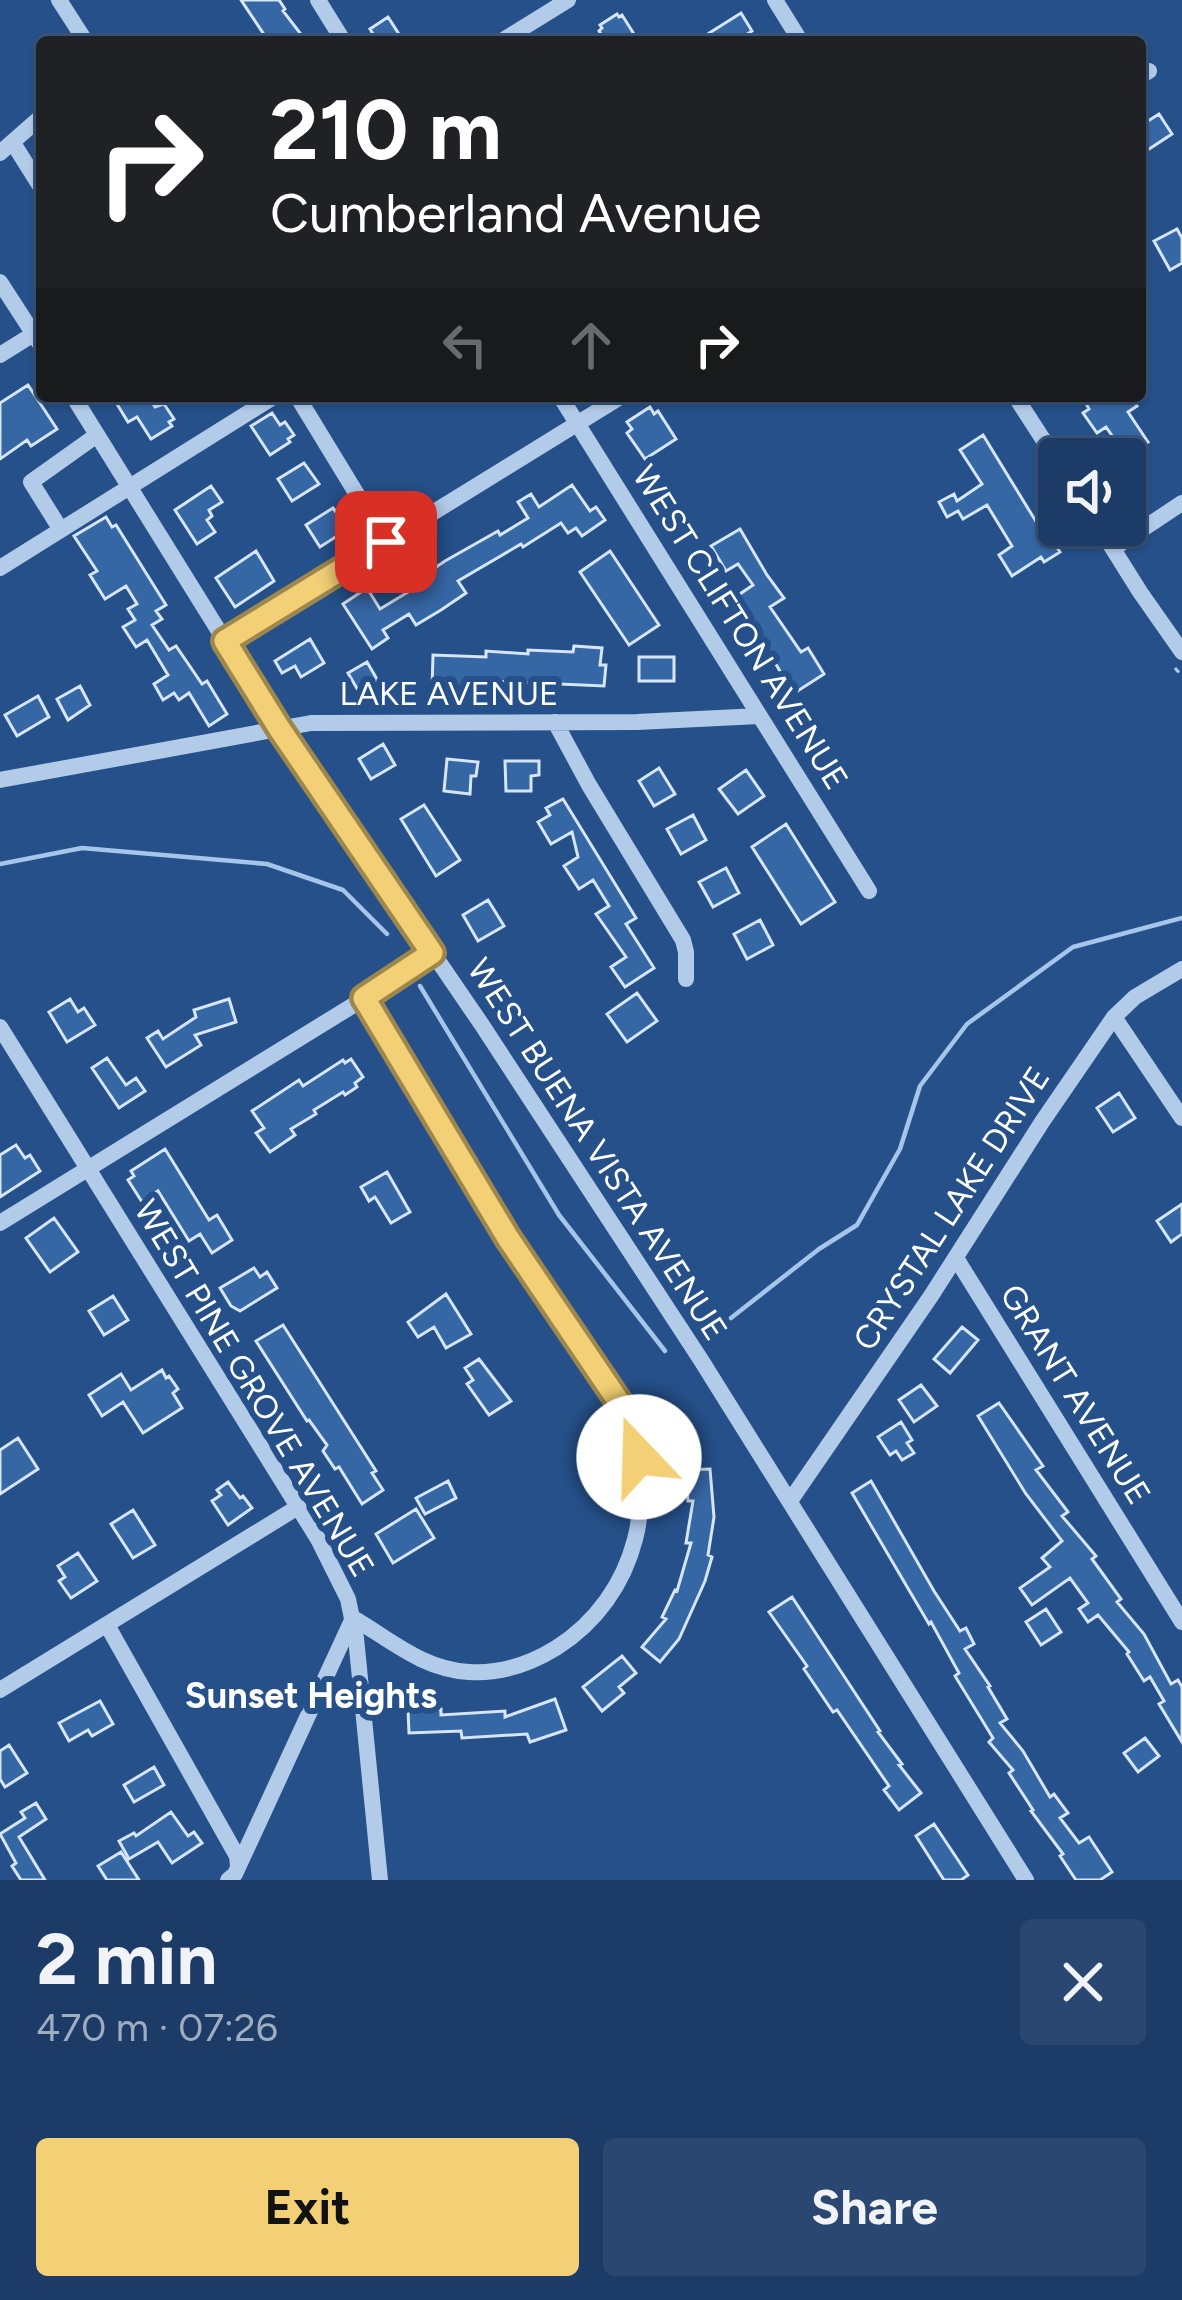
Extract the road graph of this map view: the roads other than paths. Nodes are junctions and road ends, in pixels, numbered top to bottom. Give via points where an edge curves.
1 (59, 0) edge
2 (318, 0) edge
3 (568, 0) edge
4 (776, 0) edge
5 (82, 36) edge
6 (340, 36) edge
7 (510, 36) edge
8 (798, 36) edge
9 (36, 124) edge
10 (7, 148) edge
11 (36, 182) edge
12 (0, 282) edge
13 (36, 332) edge
14 (36, 337) edge
15 (0, 355) edge
16 (77, 402) edge
17 (265, 402) edge
18 (301, 402) edge
19 (564, 402) edge
20 (612, 402) edge
21 (1019, 402) edge
22 (577, 424) junction
23 (98, 435) junction
24 (1042, 438) edge
25 (130, 486) junction
26 (1182, 503) edge
27 (61, 530) junction
28 (386, 542) junction
29 (1114, 548) joint
30 (2, 564) edge
31 (225, 641) junction
32 (1182, 652) edge
33 (759, 716) junction
34 (555, 722) junction
35 (279, 728) junction
36 (0, 780) edge
37 (869, 891) dead end
38 (432, 953) junction
39 (1182, 969) edge
40 (686, 980) dead end
41 (364, 998) junction
42 (1114, 1017) junction
43 (0, 1027) edge
44 (1182, 1118) edge
45 (88, 1169) junction
46 (0, 1222) edge
47 (956, 1258) junction
48 (790, 1501) junction
49 (298, 1508) junction
50 (353, 1618) junction
51 (1182, 1622) edge
52 (107, 1625) junction
53 (0, 1690) edge
54 (233, 1874) edge
55 (380, 1880) edge
56 (1025, 1880) edge

1 - 5 street
2 - 6 street
3 - 7 street
4 - 8 street
9 - 10 street
10 - 11 street
12 - 13 street
14 - 15 street
16 - 23 street, WEST BUENA VISTA AVENUE
17 - 25 street
18 - 28 street
19 - 22 street, WEST CLIFTON AVENUE
20 - 22 street
21 - 24 street
22 - 28 street
22 - 33 street, WEST CLIFTON AVENUE
23 - 25 street, WEST BUENA VISTA AVENUE
23 - 27 street via 31,482
25 - 27 street
25 - 31 street, WEST BUENA VISTA AVENUE
26 - 29 street
27 - 30 street
28 - 31 street
29 - 32 street
31 - 35 street, WEST BUENA VISTA AVENUE
33 - 34 street, LAKE AVENUE
33 - 37 street, WEST CLIFTON AVENUE
34 - 35 street, LAKE AVENUE
34 - 40 street via 683,940
35 - 36 street, LAKE AVENUE
35 - 38 street, WEST BUENA VISTA AVENUE
38 - 41 street
38 - 48 street, WEST BUENA VISTA AVENUE
39 - 42 street, CRYSTAL LAKE DRIVE
41 - 45 street
41 - 50 street via 508,1238 621,1405 636,1440 642,1499 630,1558 611,1595 580,1630 527,1662 473,1672 438,1667
42 - 44 street
42 - 47 street, CRYSTAL LAKE DRIVE
43 - 45 street, WEST PINE GROVE AVENUE
45 - 46 street
45 - 49 street, WEST PINE GROVE AVENUE
47 - 48 street, CRYSTAL LAKE DRIVE
47 - 51 street, GRANT AVENUE
48 - 56 street, WEST BUENA VISTA AVENUE
49 - 50 street, WEST PINE GROVE AVENUE
49 - 52 street
50 - 54 street
50 - 55 street, WEST PINE GROVE AVENUE
52 - 53 street
52 - 54 street via 237,1856

